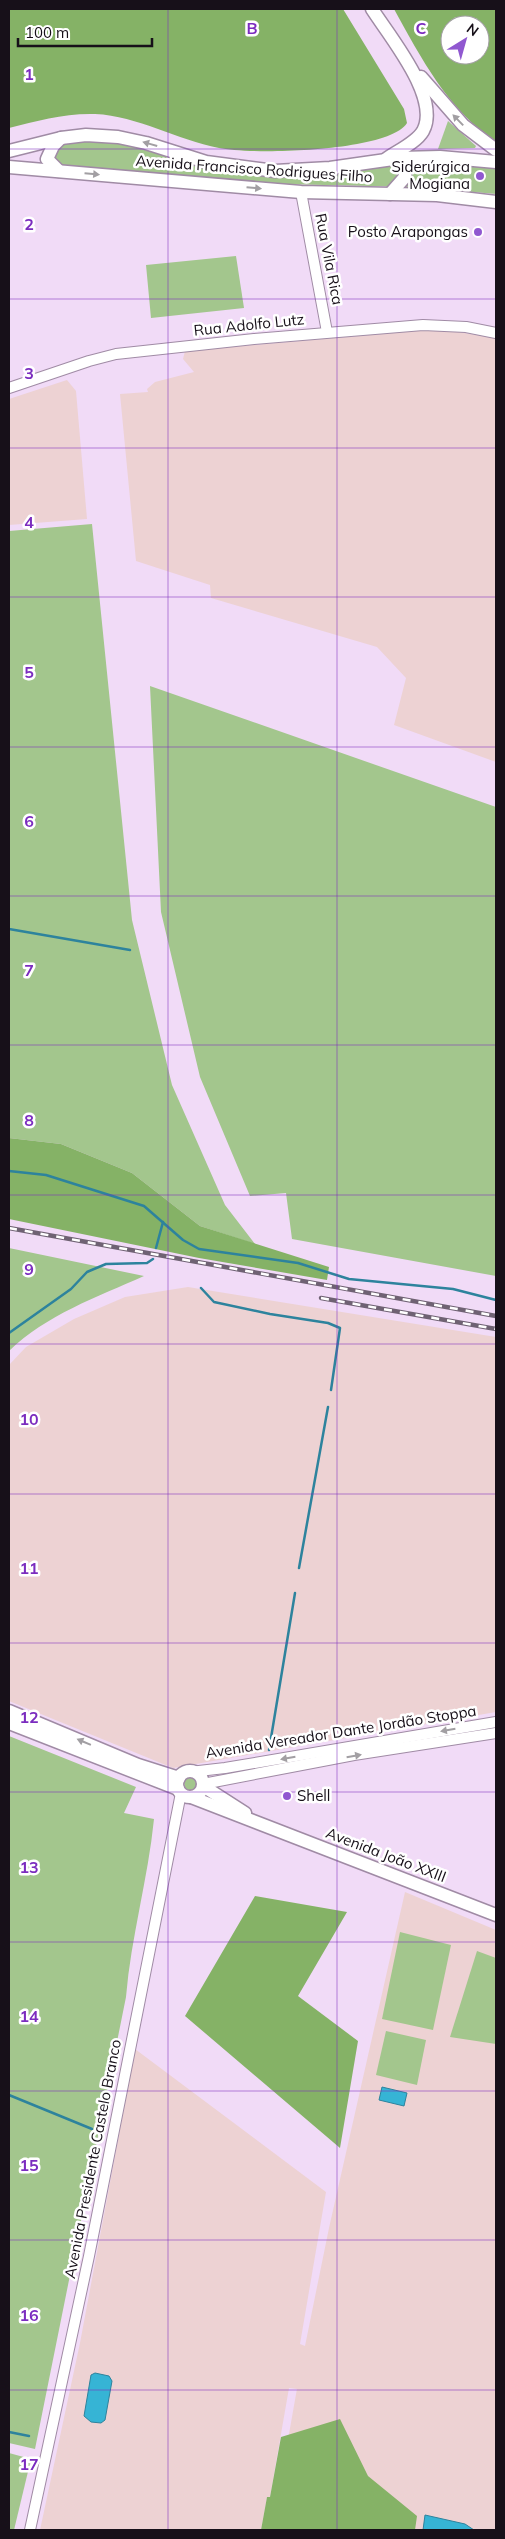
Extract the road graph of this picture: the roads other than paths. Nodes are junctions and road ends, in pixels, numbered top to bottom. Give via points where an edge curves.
1 (372, 9) edge
2 (398, 50) junction
3 (60, 138) junction
4 (496, 150) edge
5 (9, 151) edge
6 (390, 159) junction
7 (496, 162) edge
8 (9, 167) edge
9 (59, 171) junction
10 (301, 192) junction
11 (390, 194) junction
12 (495, 204) edge
13 (327, 332) junction
14 (496, 333) edge
15 (9, 388) edge
16 (9, 1711) edge
17 (496, 1722) edge
18 (9, 1723) edge
19 (496, 1733) edge
20 (190, 1772) junction
21 (203, 1785) junction
22 (182, 1789) junction
23 (264, 1825) junction
24 (496, 1915) edge
25 (30, 2530) edge

1 - 2 main road
4 -> 2 main road via 463,126
2 - 6 main road via 422,88 428,113 422,132
3 - 5 main road, Avenida Francisco Rodrigues Filho
6 -> 3 main road, Avenida Francisco Rodrigues Filho via 330,168 276,171 206,162 118,137 86,135
3 - 9 main road via 47,159
6 - 7 main road, Avenida Francisco Rodrigues Filho via 440,157
6 - 11 main road via 404,169 405,177
8 - 9 main road, Avenida Francisco Rodrigues Filho
9 -> 10 main road, Avenida Francisco Rodrigues Filho
10 - 11 main road, Avenida Francisco Rodrigues Filho
10 - 13 street, Rua Vila Rica
11 - 12 main road, Avenida Francisco Rodrigues Filho via 437,195
13 - 14 street, Rua Adolfo Lutz via 446,325
13 - 15 street, Rua Adolfo Lutz via 116,354
22 -> 16 main road, Avenida João XXIII via 138,1765
17 -> 20 street, Avenida Vereador Dante Jordão Stoppa
18 - 22 main road, Avenida João XXIII
21 -> 19 street, Avenida Vereador Dante Jordão Stoppa via 354,1755
20 - 21 main road, Avenida João XXIII via 199,1775
20 - 22 main road
21 - 22 main road via 197,1795
21 - 23 main road, Avenida João XXIII
22 - 23 main road, Avenida João XXIII
22 - 25 street, Avenida Presidente Castelo Branco via 89,2256
23 - 24 main road, Avenida João XXIII

